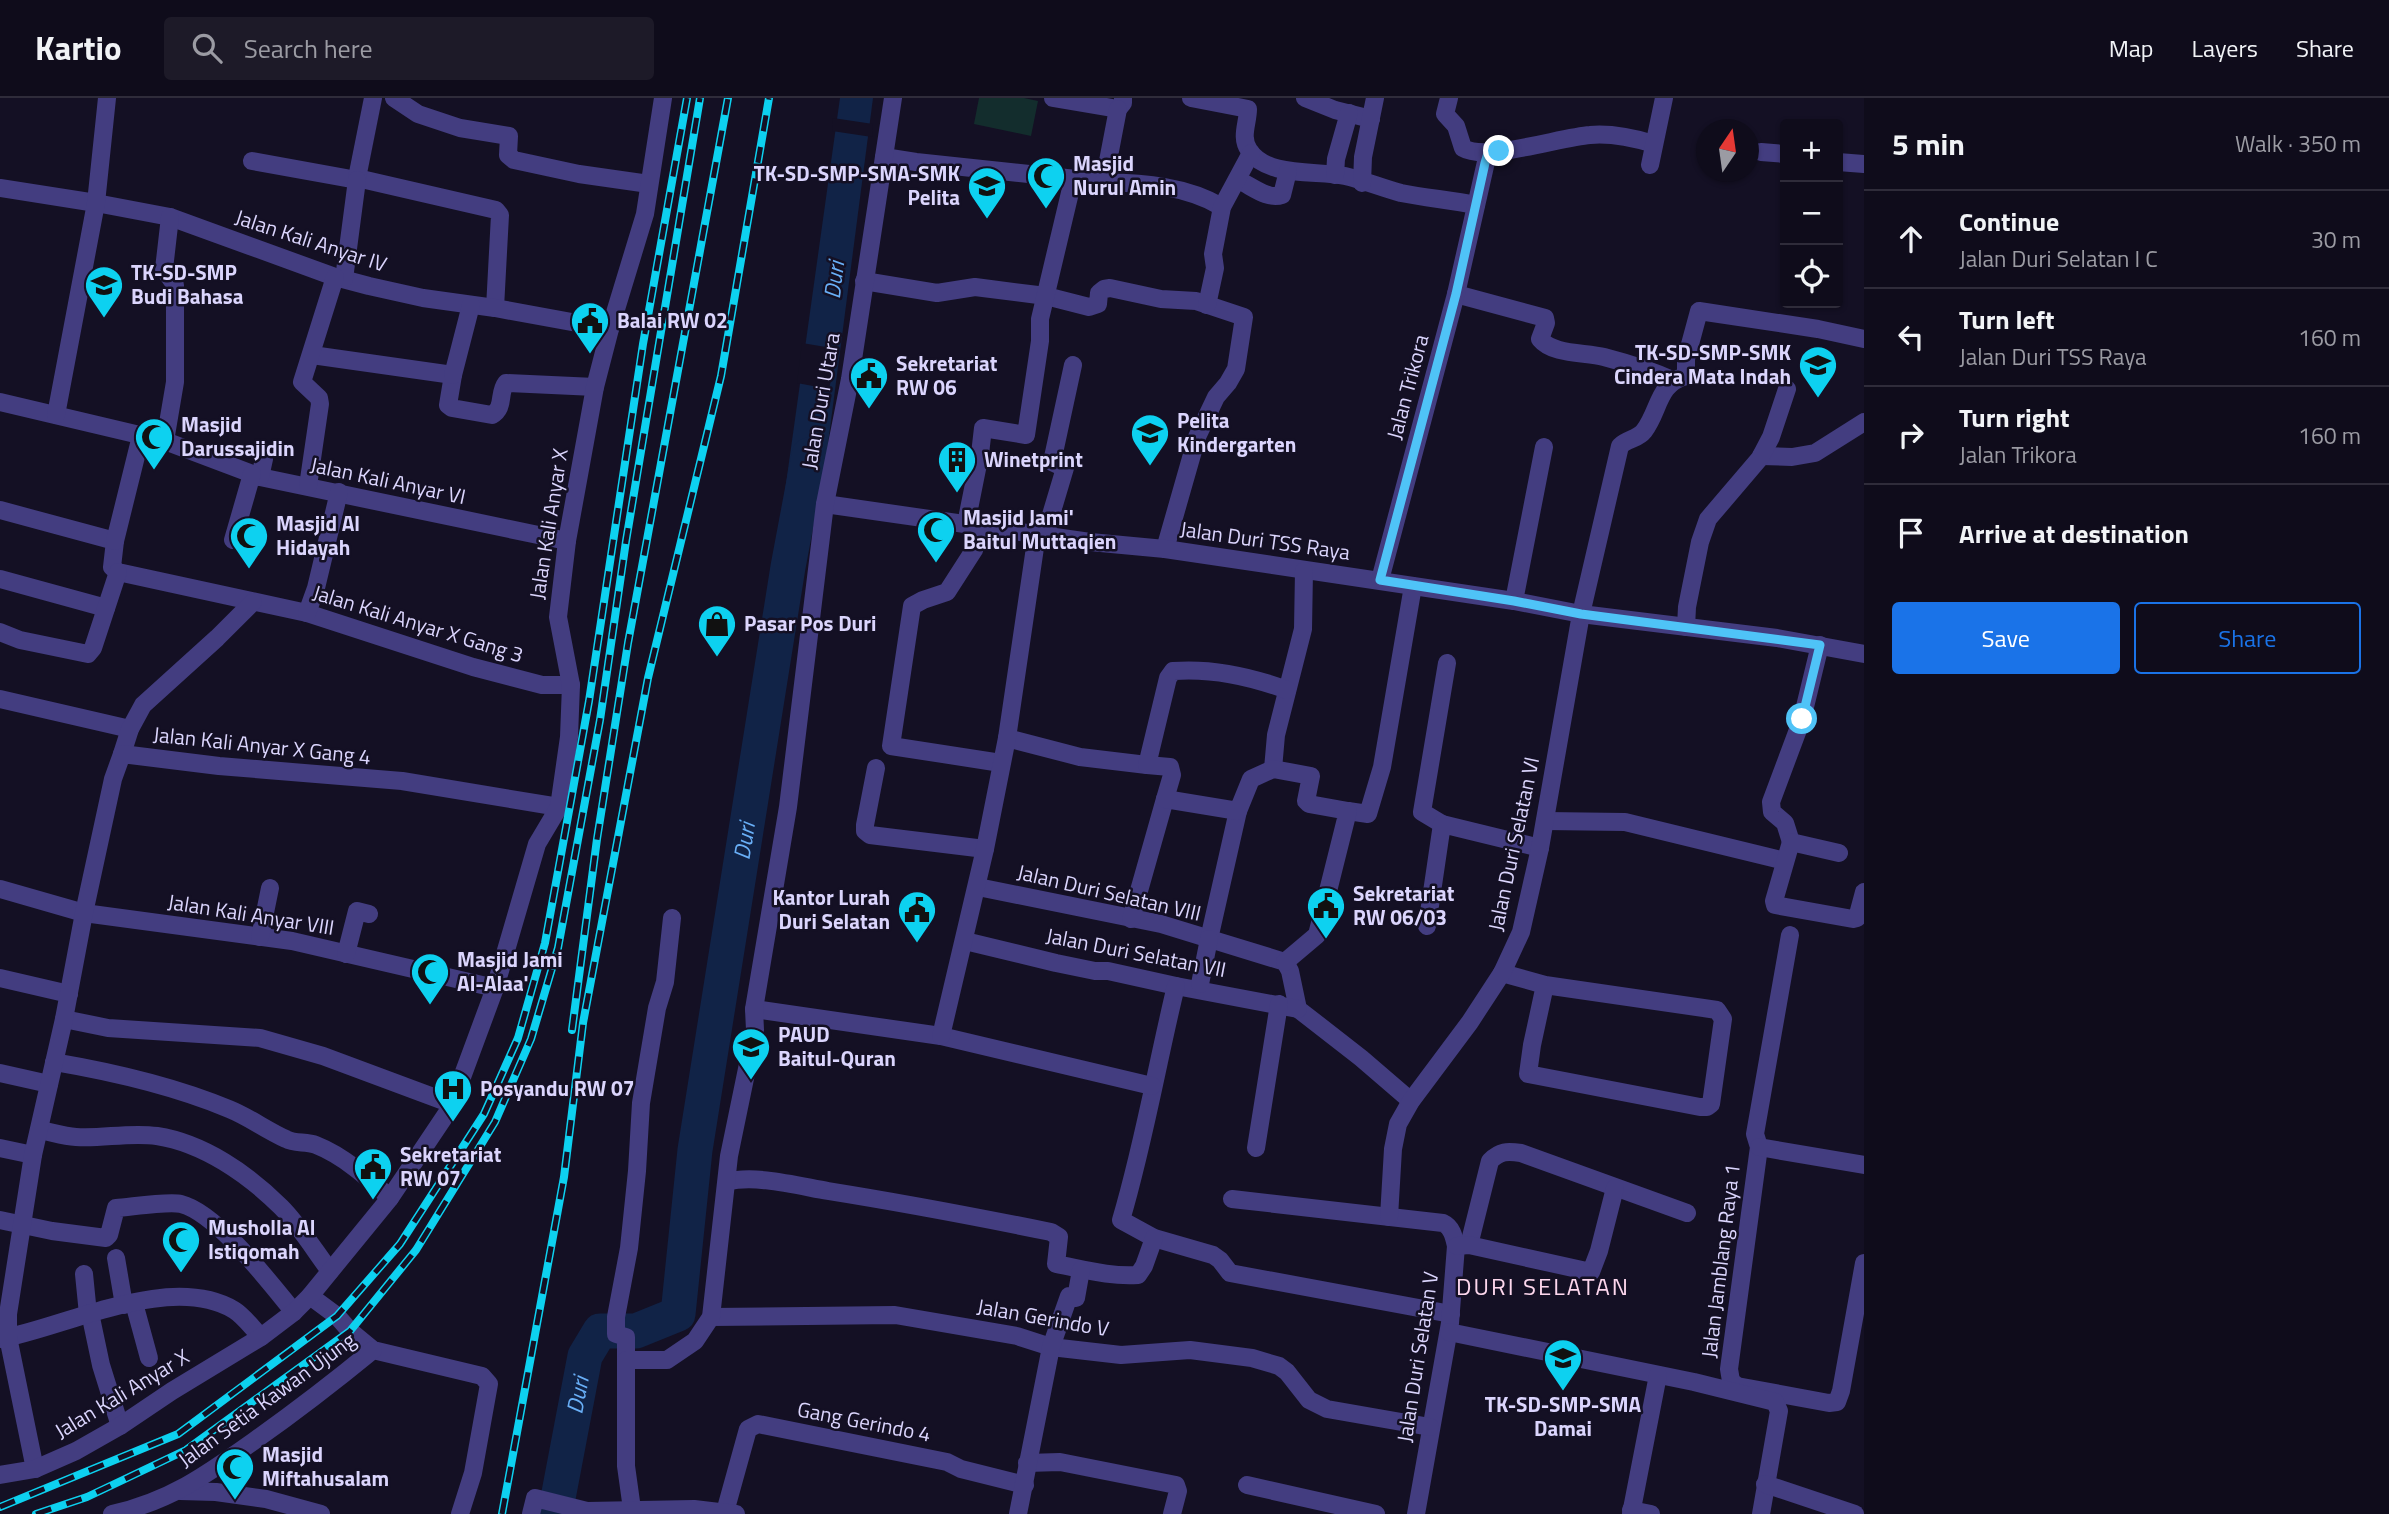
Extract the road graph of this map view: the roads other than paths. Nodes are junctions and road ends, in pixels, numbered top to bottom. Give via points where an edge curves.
1 (107, 98) edge
2 (373, 98) edge
3 (394, 98) edge
4 (663, 98) edge
5 (892, 98) edge
6 (1054, 98) edge
7 (1191, 98) edge
8 (1305, 98) edge
9 (1375, 98) edge
10 (1449, 98) edge
11 (1664, 98) edge
12 (1120, 103) edge
13 (1250, 103) edge
14 (1349, 113) junction
15 (1371, 118) junction
16 (1654, 144) junction
17 (1761, 152) dead end
18 (1251, 153) junction
19 (1488, 153) junction
20 (1780, 154) edge
21 (884, 157) junction
22 (252, 161) dead end
23 (1843, 162) edge
24 (1864, 164) edge
25 (1650, 165) dead end
26 (1288, 171) junction
27 (1335, 175) junction
28 (357, 179) junction
29 (1073, 180) junction
30 (1238, 180) junction
31 (1104, 182) junction
32 (1363, 183) junction
33 (649, 184) junction
34 (0, 188) edge
35 (96, 203) junction
36 (1476, 205) junction
37 (1222, 207) junction
38 (170, 217) junction
39 (340, 278) junction
40 (864, 281) junction
41 (1456, 294) junction
42 (1046, 296) junction
43 (471, 305) junction
44 (1207, 305) junction
45 (495, 308) junction
46 (610, 329) junction
47 (1864, 339) edge
48 (312, 355) junction
49 (1073, 365) dead end
50 (453, 375) junction
51 (1672, 380) junction
52 (595, 387) junction
53 (1787, 389) dead end
54 (0, 402) edge
55 (56, 415) junction
56 (1864, 422) edge
57 (141, 436) junction
58 (165, 441) junction
59 (1544, 447) dead end
60 (1761, 456) junction
61 (258, 470) junction
62 (309, 486) junction
63 (339, 492) junction
64 (825, 504) junction
65 (0, 510) edge
66 (973, 525) junction
67 (1041, 534) junction
68 (233, 540) dead end
69 (115, 541) junction
70 (567, 541) junction
71 (1166, 549) junction
72 (1304, 571) junction
73 (118, 572) junction
74 (0, 579) edge
75 (1380, 580) junction
76 (1413, 586) junction
77 (1514, 601) junction
78 (253, 602) junction
79 (106, 608) junction
80 (307, 613) junction
81 (1581, 614) junction
82 (1686, 627) junction
83 (0, 632) edge
84 (1820, 645) junction
85 (1864, 654) edge
86 (1447, 663) dead end
87 (571, 685) junction
88 (1287, 690) junction
89 (0, 699) edge
90 (130, 729) junction
91 (1007, 738) junction
92 (122, 754) junction
93 (1002, 763) junction
94 (1147, 765) junction
95 (876, 768) dead end
96 (1273, 769) junction
97 (1165, 799) junction
98 (559, 807) junction
99 (1238, 811) junction
100 (1348, 811) junction
101 (1545, 821) junction
102 (1442, 824) junction
103 (1791, 842) junction
104 (1540, 848) junction
105 (985, 849) junction
106 (1839, 853) dead end
107 (1785, 862) junction
108 (978, 887) junction
109 (270, 888) dead end
110 (0, 889) edge
111 (1864, 892) edge
112 (84, 913) junction
113 (369, 914) dead end
114 (672, 918) dead end
115 (1131, 919) junction
116 (1427, 926) dead end
117 (1790, 935) dead end
118 (260, 937) junction
119 (1209, 939) junction
120 (965, 941) junction
121 (346, 954) junction
122 (1285, 962) junction
123 (1502, 973) junction
124 (0, 978) edge
125 (1200, 984) dead end
126 (1545, 985) junction
127 (1176, 986) junction
128 (495, 988) junction
129 (69, 994) junction
130 (1279, 1004) junction
131 (754, 1009) junction
132 (1298, 1009) junction
133 (64, 1019) junction
134 (941, 1036) junction
135 (54, 1062) junction
136 (0, 1073) edge
137 (49, 1084) junction
138 (1152, 1086) junction
139 (1411, 1101) junction
140 (452, 1104) junction
141 (39, 1130) junction
142 (1759, 1147) junction
143 (0, 1148) edge
144 (1256, 1148) dead end
145 (33, 1155) junction
146 (1864, 1165) edge
147 (727, 1182) junction
148 (1615, 1188) junction
149 (390, 1198) junction
150 (1232, 1199) dead end
151 (1688, 1213) dead end
152 (1389, 1217) junction
153 (0, 1220) edge
154 (23, 1225) junction
155 (1154, 1238) junction
156 (1463, 1239) junction
157 (116, 1258) dead end
158 (1864, 1263) edge
159 (1081, 1270) junction
160 (330, 1271) junction
161 (84, 1274) dead end
162 (310, 1296) junction
163 (129, 1304) junction
164 (294, 1312) junction
165 (89, 1313) junction
166 (4, 1314) edge
167 (711, 1317) junction
168 (1450, 1323) junction
169 (261, 1337) junction
170 (4, 1338) edge
171 (1051, 1346) junction
172 (373, 1349) junction
173 (1583, 1351) dead end
174 (149, 1358) dead end
175 (626, 1360) junction
176 (1658, 1375) junction
177 (120, 1426) junction
178 (1430, 1427) junction
179 (1027, 1463) junction
180 (35, 1469) junction
181 (0, 1475) edge
182 (1765, 1484) junction
183 (1025, 1485) junction
184 (1247, 1485) dead end
185 (174, 1493) junction
186 (534, 1506) edge
187 (632, 1509) junction
188 (584, 1511) edge
189 (1631, 1512) edge
190 (730, 1513) edge
191 (112, 1514) edge
192 (166, 1514) edge
193 (321, 1514) edge
194 (460, 1514) edge
195 (1018, 1514) edge
196 (1172, 1514) edge
197 (1376, 1514) edge
198 (1416, 1514) edge
199 (1651, 1514) edge
200 (1761, 1514) edge
201 (1855, 1514) edge

1 - 35 street
2 - 28 street
3 - 33 street via 418,114 460,128 509,136 508,155 514,160
4 - 33 street, Jalan Kali Anyar X
5 - 21 street, Jalan Duri Utara
6 - 12 street
7 - 13 street
8 - 14 street
9 - 15 street
10 - 19 street via 1445,114 1456,126 1463,149
11 - 16 street
12 - 31 street
13 - 18 street via 1245,139
14 - 15 street
14 - 27 street
15 - 32 street
16 - 19 street via 1609,134 1589,135
16 - 25 street
17 - 20 street
18 - 26 street via 1265,164
18 - 30 street
19 - 36 street, Jalan Trikora
21 - 29 street
21 - 40 street, Jalan Duri Utara
22 - 28 street
23 - 24 street
26 - 27 street
26 - 30 street via 1279,197
27 - 32 street
28 - 39 street
28 - 45 street via 496,211 500,215
29 - 31 street
29 - 42 street
30 - 37 street
31 - 37 street via 1176,189
32 - 36 street
33 - 46 street, Jalan Kali Anyar X via 645,214
34 - 35 street, Jalan Kali Anyar IV
35 - 38 street, Jalan Kali Anyar IV
35 - 55 street
36 - 41 street, Jalan Trikora
37 - 44 street
38 - 39 street, Jalan Kali Anyar IV
38 - 58 street via 164,270 175,285 175,382
39 - 43 street, Jalan Kali Anyar IV
39 - 48 street
40 - 42 street via 937,293 968,287
40 - 64 street, Jalan Duri Utara
41 - 51 street via 1545,318 1540,339 1544,344 1601,356
41 - 75 street, Jalan Trikora
42 - 44 street via 1095,307 1098,293 1110,288
42 - 66 street via 1026,435 983,428
43 - 45 street, Jalan Kali Anyar IV
43 - 50 street
44 - 71 street via 1245,320 1236,369 1200,429
45 - 46 street, Jalan Kali Anyar IV
46 - 52 street, Jalan Kali Anyar X
47 - 51 street, Jalan Duri Selatan VI via 1699,311 1686,376
48 - 50 street
48 - 62 street via 302,376 320,404
49 - 67 street via 1052,461 1065,468
50 - 52 street via 448,405 492,415 499,408 506,383
51 - 81 street, Jalan Duri Selatan VI via 1644,431 1620,446
52 - 70 street, Jalan Kali Anyar X
53 - 60 street
54 - 55 street, Jalan Kali Anyar VI
55 - 57 street, Jalan Kali Anyar VI
56 - 60 street via 1815,453
57 - 58 street, Jalan Kali Anyar VI
57 - 69 street
58 - 61 street, Jalan Kali Anyar VI
59 - 77 street
60 - 82 street via 1708,519
61 - 62 street, Jalan Kali Anyar VI
61 - 68 street
62 - 63 street, Jalan Kali Anyar VI
63 - 70 street, Jalan Kali Anyar VI
63 - 80 street
64 - 66 street, Jalan Duri TSS Raya
64 - 131 street, Jalan Duri Utara via 788,807
65 - 69 street
66 - 67 street, Jalan Duri TSS Raya
66 - 93 street via 974,550 947,593 912,606 891,746
67 - 71 street, Jalan Duri TSS Raya
67 - 91 street
69 - 73 street via 113,567
70 - 87 street, Jalan Kali Anyar X via 558,617
71 - 72 street, Jalan Duri TSS Raya
72 - 75 street, Jalan Duri TSS Raya
72 - 88 street via 1303,629
73 - 78 street, Jalan Kali Anyar X Gang 3
73 - 79 street
74 - 79 street
75 - 76 street, Jalan Duri TSS Raya
76 - 77 street, Jalan Duri TSS Raya
76 - 100 street via 1382,767 1368,814
77 - 81 street, Jalan Duri TSS Raya
78 - 80 street, Jalan Kali Anyar X Gang 3
78 - 90 street via 143,705
79 - 83 street via 88,654
80 - 87 street, Jalan Kali Anyar X Gang 3 via 473,667 542,685
81 - 82 street, Jalan Duri TSS Raya
81 - 101 street, Jalan Duri Selatan VI
82 - 84 street, Jalan Duri TSS Raya
84 - 85 street, Jalan Duri TSS Raya
84 - 103 street via 1802,719 1771,802 1772,812 1786,823
86 - 102 street via 1422,812
87 - 98 street, Jalan Kali Anyar X
88 - 94 street via 1212,672 1173,671
88 - 96 street
89 - 90 street
90 - 92 street
91 - 93 street
91 - 94 street via 1080,757
92 - 98 street, Jalan Kali Anyar X Gang 4 via 401,781
92 - 112 street, Jalan Kali Anyar X Gang 4
93 - 105 street
94 - 97 street via 1170,767
95 - 105 street via 865,825 870,835
96 - 99 street via 1251,779
96 - 100 street via 1311,776 1309,804
97 - 99 street
97 - 115 street
98 - 128 street, Jalan Kali Anyar X via 537,844
99 - 119 street
100 - 122 street via 1317,934
101 - 104 street, Jalan Duri Selatan VI
101 - 107 street via 1625,822
102 - 104 street
102 - 116 street
103 - 106 street
103 - 107 street
104 - 123 street, Jalan Duri Selatan VI via 1521,932
105 - 108 street
107 - 111 street via 1775,905 1853,919
108 - 115 street, Jalan Duri Selatan VIII
108 - 120 street
109 - 118 street
110 - 112 street, Jalan Kali Anyar VIII
112 - 118 street, Jalan Kali Anyar VIII
112 - 129 street, Jalan Kali Anyar X Gang 4
113 - 121 street via 356,911
114 - 175 street via 665,982 647,1059 629,1248 616,1326 626,1337
115 - 119 street, Jalan Duri Selatan VIII
117 - 142 street, Jalan Jamblang Raya 1 via 1755,1134
118 - 121 street, Jalan Kali Anyar VIII
119 - 122 street, Jalan Duri Selatan VIII
119 - 125 street
120 - 127 street, Jalan Duri Selatan VII
120 - 134 street
121 - 128 street, Jalan Kali Anyar VIII
122 - 132 street
123 - 126 street
123 - 139 street, Jalan Duri Selatan VI
124 - 129 street
126 - 126 street via 1717,1010 1723,1019 1711,1104 1700,1107 1528,1074
127 - 130 street, Jalan Duri Selatan VII
127 - 138 street
128 - 140 street, Jalan Kali Anyar X
129 - 133 street, Jalan Kali Anyar X Gang 4
130 - 132 street, Jalan Duri Selatan VII
130 - 144 street
131 - 134 street
131 - 147 street, Jalan Duri Utara via 755,1030
132 - 139 street
133 - 135 street, Jalan Kali Anyar X Gang 4
133 - 140 street via 108,1028 260,1038
134 - 138 street
135 - 137 street, Jalan Kali Anyar X Gang 4
135 - 149 street via 97,1069 231,1109 288,1140 323,1148 349,1163
136 - 137 street
137 - 141 street, Jalan Kali Anyar X Gang 4
138 - 155 street via 1121,1220
139 - 152 street, Jalan Duri Selatan VI via 1398,1124 1392,1149
140 - 149 street, Jalan Kali Anyar X
141 - 145 street, Jalan Kali Anyar X Gang 4
141 - 160 street via 77,1137 156,1136 210,1153 282,1208
142 - 146 street, Jalan Jamblang Raya 1
142 - 158 street, Jalan Jamblang Raya 1 via 1731,1381 1737,1386 1837,1402
143 - 145 street
145 - 154 street, Jalan Kali Anyar X Gang 4
147 - 159 street via 773,1182 1051,1232 1059,1237 1056,1264
147 - 167 street, Jalan Duri Utara
148 - 151 street
148 - 156 street, Jalan Duri Selatan V via 1521,1153 1496,1154
148 - 156 street via 1591,1272
149 - 160 street, Jalan Kali Anyar X
150 - 152 street
152 - 156 street via 1443,1223
153 - 154 street
154 - 164 street via 106,1238 116,1208 180,1204 232,1239
154 - 166 street, Jalan Kali Anyar X Gang 4
155 - 159 street via 1138,1275
155 - 168 street via 1213,1255 1230,1273
156 - 168 street, Jalan Duri Selatan V
157 - 163 street
159 - 171 street via 1076,1298 1069,1296
160 - 162 street, Jalan Kali Anyar X
161 - 165 street
162 - 164 street, Jalan Kali Anyar X
162 - 172 street
163 - 165 street
163 - 169 street via 183,1297 215,1303 236,1311
163 - 174 street
164 - 169 street, Jalan Kali Anyar X
165 - 170 street
165 - 177 street
166 - 170 street, Jalan Kali Anyar X Gang 4
167 - 171 street, Jalan Gerindo V via 895,1315
167 - 175 street via 695,1340 667,1360
168 - 173 street
168 - 176 street
168 - 178 street, Jalan Duri Selatan V
169 - 177 street, Jalan Kali Anyar X
170 - 180 street, Jalan Kali Anyar X Gang 4
171 - 178 street, Jalan Gerindo V via 1121,1355 1190,1350 1252,1358 1279,1366 1309,1401 1327,1409
171 - 179 street
172 - 185 street, Jalan Setia Kawan Ujung via 311,1401
172 - 194 street, Jalan Setia Kawan Ujung via 482,1376 489,1384
175 - 187 street via 626,1466
176 - 182 street via 1775,1402 1779,1411
176 - 189 street
177 - 180 street, Jalan Kali Anyar X
178 - 198 street, Jalan Duri Selatan V
179 - 183 street
179 - 196 street via 1060,1462 1175,1485 1178,1491
180 - 181 street, Jalan Kali Anyar X
182 - 200 street
182 - 201 street
183 - 190 street, Gang Gerindo 4 via 947,1462 758,1424 748,1429
183 - 195 street
184 - 197 street
185 - 191 street, Jalan Setia Kawan Ujung
185 - 192 street
185 - 193 street via 216,1492 266,1499
186 - 188 street, Gang Gerindo 4
187 - 188 street, Gang Gerindo 4
187 - 190 street, Gang Gerindo 4
189 - 199 street

